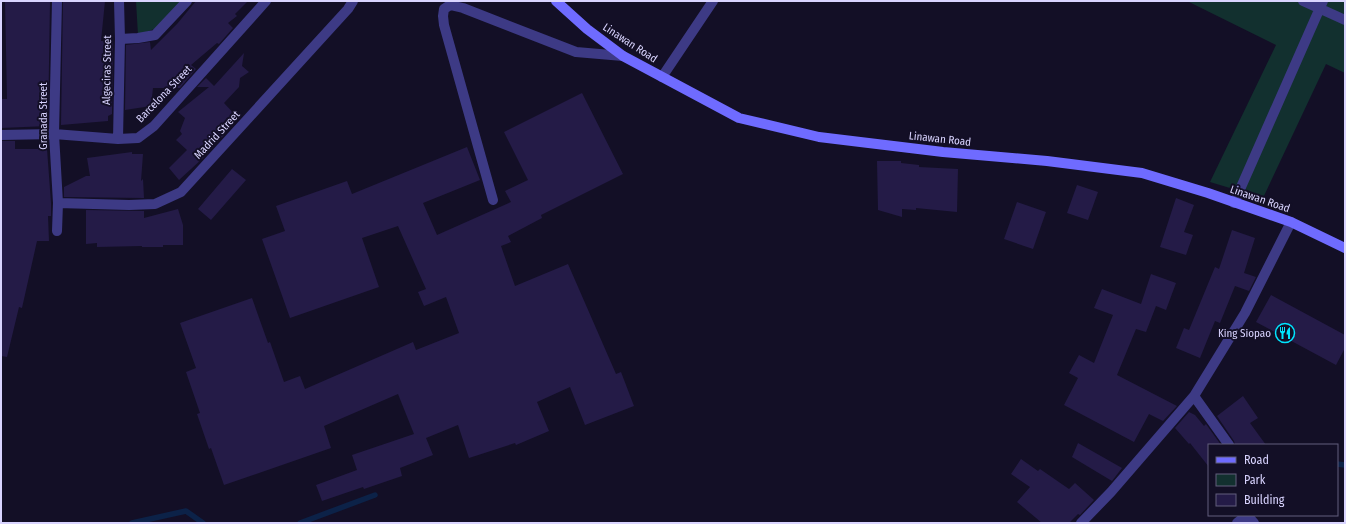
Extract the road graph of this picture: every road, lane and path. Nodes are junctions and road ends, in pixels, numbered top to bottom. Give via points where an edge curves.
1 (57, 1) edge
2 (119, 1) edge
3 (187, 1) edge
4 (266, 1) edge
5 (354, 1) edge
6 (556, 1) edge
7 (713, 1) edge
8 (1303, 1) edge
9 (1321, 5) edge
10 (1345, 20) edge
11 (120, 39) junction
12 (623, 56) junction
13 (662, 77) junction
14 (54, 134) junction
15 (1, 135) edge
16 (118, 139) junction
17 (493, 200) dead end
18 (1234, 202) junction
19 (58, 204) junction
20 (1291, 222) junction
21 (57, 231) dead end
22 (1345, 248) edge
23 (1194, 396) junction
24 (1228, 444) edge
25 (1247, 516) edge
26 (1081, 523) edge
27 (1237, 523) edge

1 - 14 street, Granada Street
2 - 11 street, Algeciras Street
3 - 11 street via 155,34
4 - 16 street, Barcelona Street via 154,126 138,138
5 - 19 street, Madrid Street via 181,192 155,204
6 - 12 street, Linawan Road
7 - 13 street
8 - 9 street
9 - 10 street
9 - 18 street
11 - 16 street, Algeciras Street
12 - 13 street, Linawan Road
12 - 17 street via 576,52 463,8 450,5 444,9 444,25
13 - 18 street, Linawan Road via 739,118 819,137 1142,173
14 - 15 street, Barcelona Street
14 - 16 street, Barcelona Street
14 - 19 street, Granada Street
18 - 20 street, Linawan Road
19 - 21 street, Granada Street
20 - 22 street, Linawan Road
20 - 23 street via 1245,313
23 - 24 street
23 - 26 street
25 - 27 street

